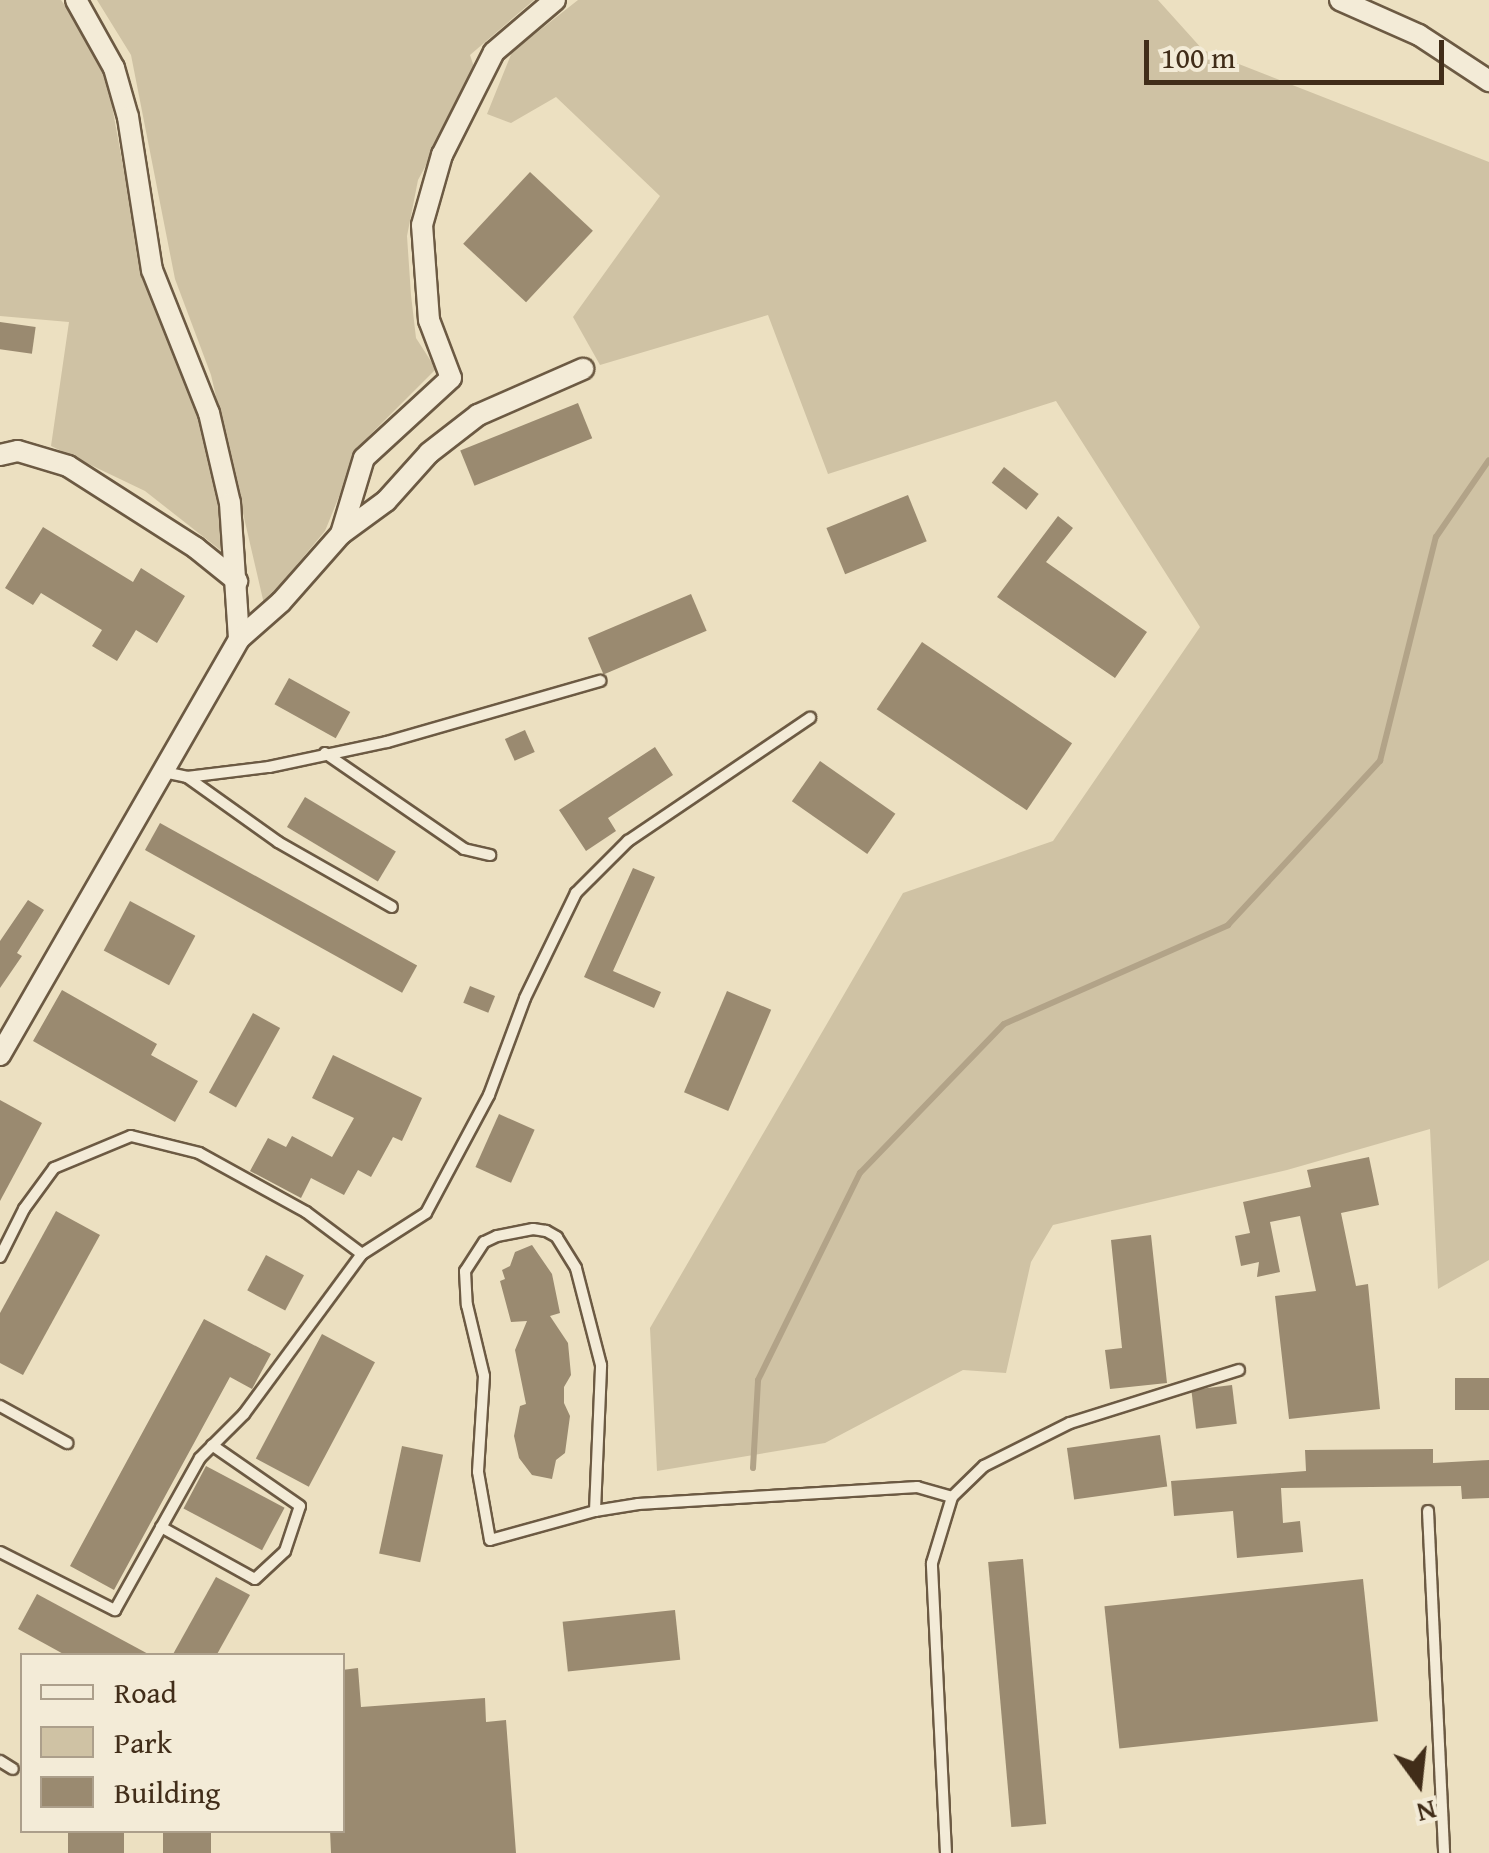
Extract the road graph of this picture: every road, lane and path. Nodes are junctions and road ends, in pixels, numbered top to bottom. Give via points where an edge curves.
1 (76, 0) edge
2 (556, 0) edge
3 (1340, 0) edge
4 (1489, 80) edge
5 (584, 369) dead end
6 (0, 455) edge
7 (341, 534) junction
8 (237, 581) junction
9 (239, 639) junction
10 (600, 681) dead end
11 (810, 718) dead end
12 (325, 754) junction
13 (164, 772) junction
14 (187, 777) junction
15 (490, 855) dead end
16 (392, 907) dead end
17 (0, 1055) edge
18 (362, 1254) junction
19 (0, 1257) edge
20 (1240, 1370) dead end
21 (0, 1406) edge
22 (68, 1443) dead end
23 (212, 1445) junction
24 (952, 1497) junction
25 (596, 1510) junction
26 (1428, 1511) dead end
27 (162, 1527) junction
28 (0, 1552) edge
29 (0, 1761) edge
30 (14, 1769) dead end
31 (946, 1853) edge
32 (1444, 1853) edge

1 - 8 street via 114,68 128,117 152,270 209,413 230,503
2 - 7 street via 494,52 442,155 422,224 430,320 451,378 364,458
3 - 4 street via 1419,36
5 - 7 street via 478,415
6 - 8 street via 18,450 68,466
7 - 9 street
8 - 9 street
9 - 13 street
10 - 12 lane
11 - 18 lane via 628,840 576,893 525,998 489,1094 426,1213
12 - 14 lane
12 - 15 lane via 464,850
13 - 14 lane
13 - 17 street
14 - 16 lane via 278,842
18 - 19 lane via 306,1212 199,1153 132,1136 54,1168
18 - 23 lane via 244,1414
20 - 24 lane via 1070,1422 984,1466
21 - 22 lane
23 - 27 lane
23 - 27 lane via 300,1506 285,1551 254,1579
24 - 25 lane via 917,1488
24 - 31 lane via 932,1563
25 - 25 lane via 490,1540 478,1472 484,1376 465,1271 484,1242 497,1236 546,1232 557,1237 576,1268 601,1365
26 - 32 lane
27 - 28 lane via 116,1610
29 - 30 lane

